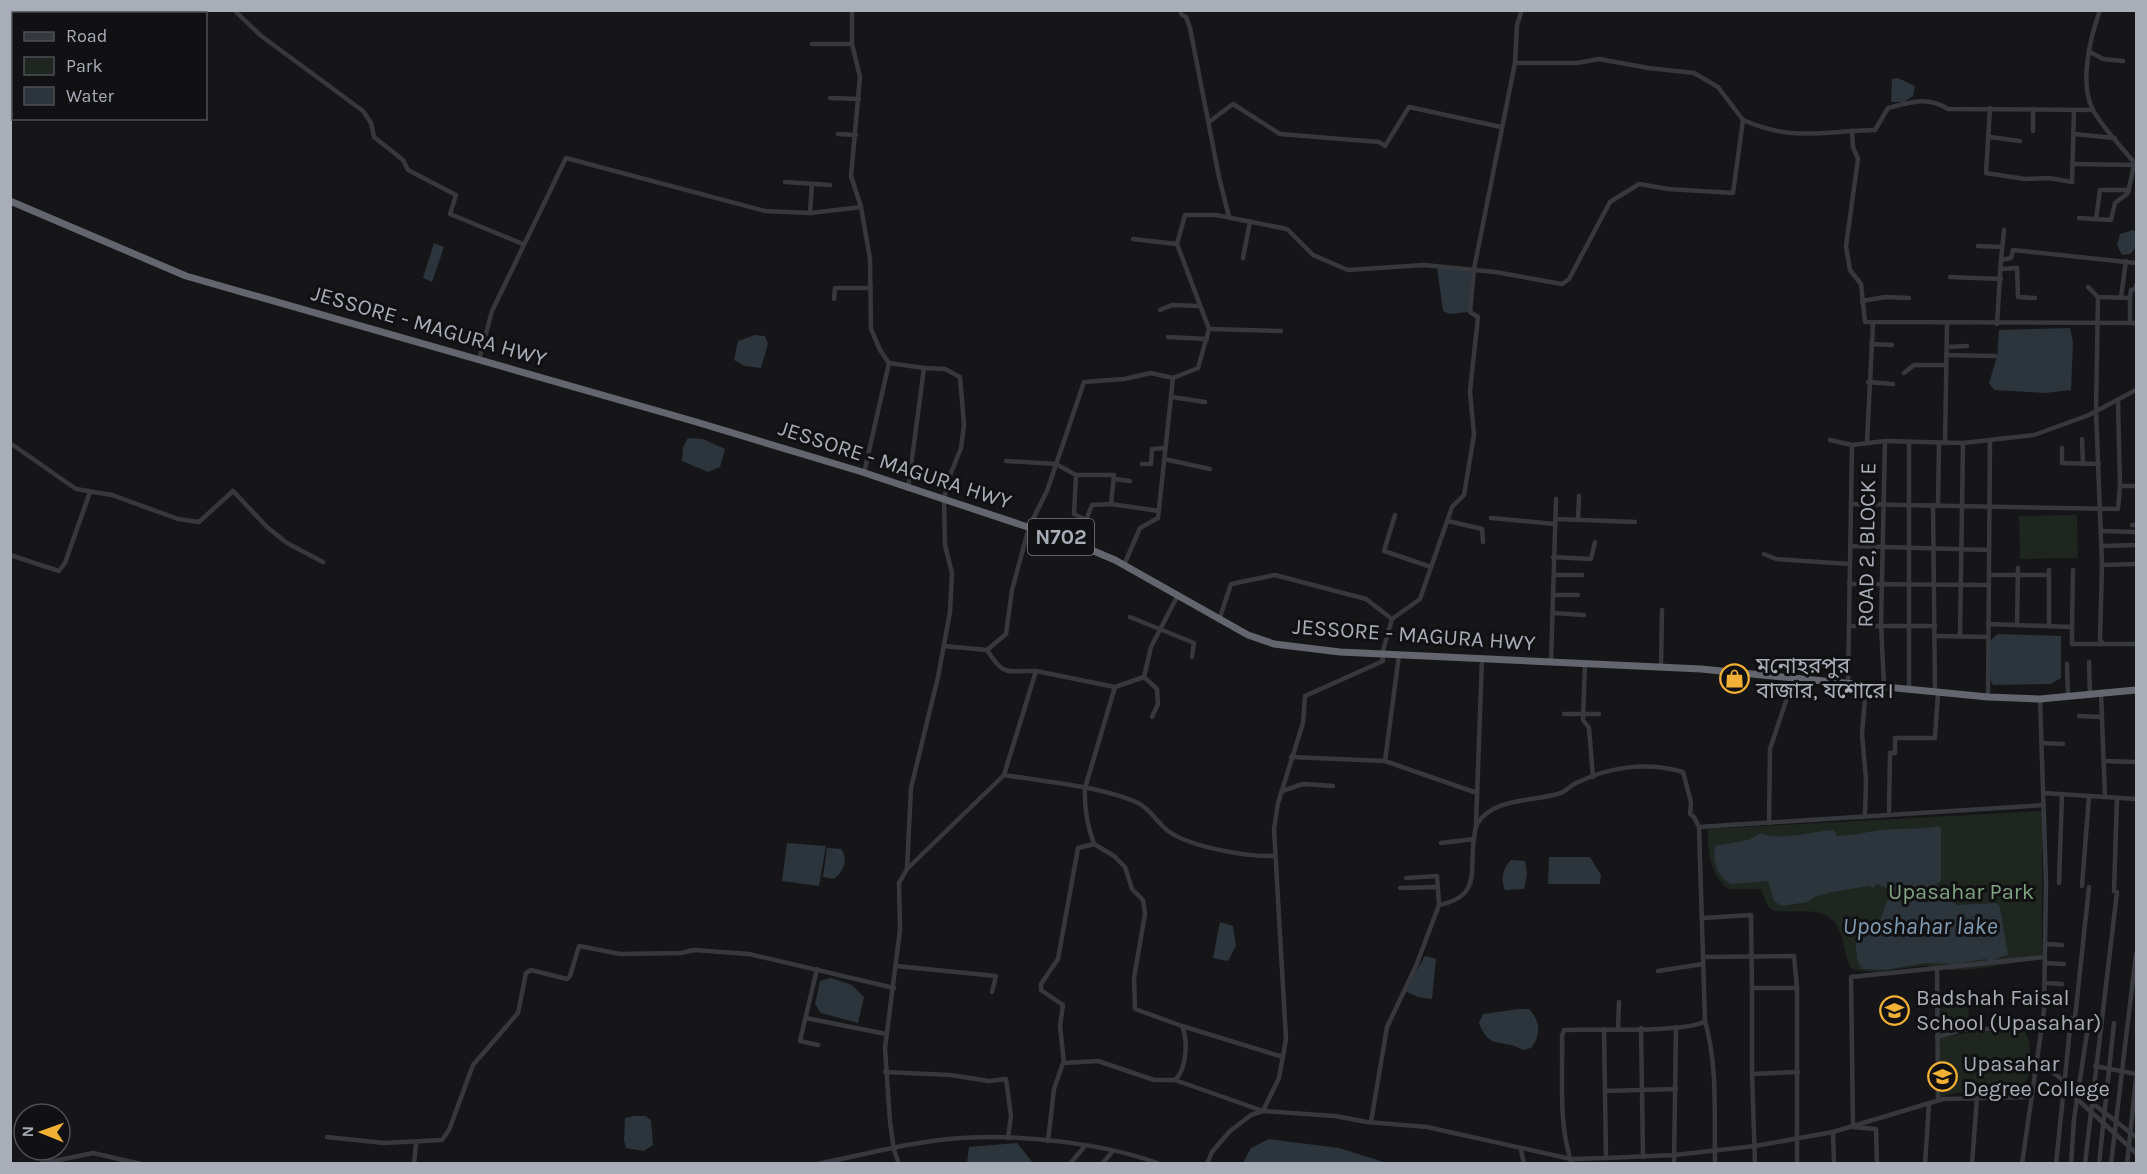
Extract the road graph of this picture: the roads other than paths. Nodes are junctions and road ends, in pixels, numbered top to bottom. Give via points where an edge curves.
1 (234, 10) edge
2 (852, 10) edge
3 (1522, 10) edge
4 (2100, 10) edge
5 (1181, 14) dead end
6 (812, 44) dead end
7 (852, 44) junction
8 (2090, 52) junction
9 (2123, 61) dead end
10 (1515, 63) junction
11 (830, 99) dead end
12 (859, 99) junction
13 (1990, 108) junction
14 (2033, 109) junction
15 (2074, 110) junction
16 (2093, 110) junction
17 (1743, 120) junction
18 (1209, 122) junction
19 (1501, 127) junction
20 (1852, 131) junction
21 (2032, 131) dead end
22 (838, 134) dead end
23 (2073, 134) junction
24 (856, 135) junction
25 (1990, 137) dead end
26 (2115, 138) junction
27 (2020, 141) dead end
28 (2073, 164) junction
29 (2134, 165) junction
30 (786, 182) dead end
31 (812, 183) junction
32 (830, 185) dead end
33 (2129, 190) junction
34 (10, 201) edge
35 (861, 207) junction
36 (810, 213) junction
37 (1229, 217) junction
38 (2079, 218) dead end
39 (2096, 219) junction
40 (1250, 221) junction
41 (2004, 230) dead end
42 (1133, 240) dead end
43 (523, 244) junction
44 (1177, 244) junction
45 (1978, 246) dead end
46 (2002, 247) junction
47 (1243, 258) dead end
48 (2001, 261) junction
49 (2126, 261) junction
50 (2136, 263) edge
51 (1474, 269) junction
52 (2001, 269) junction
53 (1950, 277) dead end
54 (2001, 279) junction
55 (2136, 285) edge
56 (2088, 287) dead end
57 (871, 288) junction
58 (2098, 297) junction
59 (2121, 297) junction
60 (834, 298) dead end
61 (1909, 298) dead end
62 (2035, 298) dead end
63 (2130, 298) junction
64 (1862, 301) junction
65 (1200, 306) junction
66 (1160, 310) dead end
67 (1873, 323) junction
68 (2097, 323) junction
69 (2130, 323) junction
70 (2136, 323) edge
71 (1947, 324) junction
72 (1997, 324) junction
73 (1209, 329) junction
74 (1281, 331) dead end
75 (1168, 337) dead end
76 (1206, 339) junction
77 (1871, 344) junction
78 (1892, 345) dead end
79 (1967, 346) dead end
80 (1947, 347) junction
81 (1946, 354) junction
82 (1995, 356) dead end
83 (479, 360) junction
84 (889, 363) junction
85 (1946, 365) junction
86 (924, 368) junction
87 (1904, 373) dead end
88 (1173, 378) junction
89 (1868, 382) junction
90 (1893, 384) dead end
91 (2136, 390) edge
92 (1172, 397) junction
93 (2118, 400) junction
94 (1204, 402) dead end
95 (2096, 411) junction
96 (2082, 439) dead end
97 (1830, 440) dead end
98 (1990, 440) junction
99 (1885, 441) junction
100 (1867, 442) junction
101 (10, 443) edge
102 (1909, 443) junction
103 (1939, 443) junction
104 (1945, 443) junction
105 (1963, 443) junction
106 (1852, 445) junction
107 (1166, 448) junction
108 (2062, 448) dead end
109 (1164, 459) junction
110 (1005, 461) dead end
111 (1056, 464) junction
112 (1142, 464) dead end
113 (2083, 464) junction
114 (2099, 464) junction
115 (1210, 469) dead end
116 (864, 473) junction
117 (1076, 475) junction
118 (1114, 479) junction
119 (1130, 481) dead end
120 (2120, 486) junction
121 (2136, 486) edge
122 (909, 489) junction
123 (90, 492) junction
124 (1579, 496) dead end
125 (1556, 499) dead end
126 (944, 500) junction
127 (1111, 504) junction
128 (1851, 504) junction
129 (1882, 504) junction
130 (1909, 505) junction
131 (1935, 505) junction
132 (1962, 506) junction
133 (1989, 507) junction
134 (2101, 509) junction
135 (1159, 511) junction
136 (1395, 515) dead end
137 (1491, 518) dead end
138 (1578, 520) junction
139 (1448, 521) junction
140 (1555, 522) junction
141 (1635, 522) dead end
142 (1029, 527) junction
143 (2101, 531) junction
144 (2136, 532) edge
145 (1483, 542) dead end
146 (1595, 542) dead end
147 (2136, 545) edge
148 (1850, 546) junction
149 (2102, 546) junction
150 (1883, 547) junction
151 (1909, 549) junction
152 (1934, 549) junction
153 (1961, 550) junction
154 (1989, 550) junction
155 (1764, 554) dead end
156 (10, 555) edge
157 (1554, 557) junction
158 (323, 562) dead end
159 (1850, 564) junction
160 (2136, 564) edge
161 (1124, 565) junction
162 (2102, 565) junction
163 (1431, 567) junction
164 (2018, 568) dead end
165 (2073, 570) dead end
166 (1555, 575) junction
167 (1582, 575) dead end
168 (1989, 575) junction
169 (2018, 575) junction
170 (1882, 582) junction
171 (1849, 584) junction
172 (1909, 584) junction
173 (1934, 584) junction
174 (1961, 585) junction
175 (1989, 585) junction
176 (1178, 595) junction
177 (1578, 595) dead end
178 (1555, 596) junction
179 (1662, 610) dead end
180 (1554, 613) junction
181 (1584, 615) dead end
182 (1130, 617) dead end
183 (1392, 619) junction
184 (1219, 620) junction
185 (1988, 624) junction
186 (1881, 625) junction
187 (2017, 625) junction
188 (1849, 626) junction
189 (1910, 626) junction
190 (1935, 626) junction
191 (2049, 626) junction
192 (2072, 627) junction
193 (1160, 629) junction
194 (1935, 636) junction
195 (1960, 636) junction
196 (1988, 637) junction
197 (2103, 644) junction
198 (2136, 644) edge
199 (944, 646) junction
200 (987, 650) junction
201 (1382, 654) junction
202 (1399, 655) junction
203 (1192, 657) dead end
204 (1482, 658) junction
205 (1551, 662) junction
206 (2089, 662) dead end
207 (1585, 663) junction
208 (2067, 664) dead end
209 (1661, 667) junction
210 (1036, 671) junction
211 (1144, 677) junction
212 (1794, 677) junction
213 (1848, 683) junction
214 (1866, 685) junction
215 (1884, 685) junction
216 (1115, 687) junction
217 (1909, 689) junction
218 (2136, 690) edge
219 (1936, 693) junction
220 (2101, 693) junction
221 (2090, 694) junction
222 (2068, 696) junction
223 (1988, 697) junction
224 (2040, 699) junction
225 (1563, 714) dead end
226 (1599, 714) dead end
227 (1584, 715) junction
228 (2079, 716) dead end
229 (1152, 717) dead end
230 (2102, 717) junction
231 (2042, 742) junction
232 (2063, 744) dead end
233 (1291, 757) junction
234 (1385, 761) junction
235 (2104, 762) junction
236 (2136, 762) edge
237 (1004, 775) junction
238 (1593, 777) junction
239 (1334, 786) dead end
240 (1085, 788) junction
241 (1282, 791) junction
242 (1477, 792) junction
243 (2044, 793) junction
244 (2062, 794) junction
245 (2089, 796) junction
246 (2105, 797) junction
247 (2117, 798) junction
248 (2136, 799) edge
249 (2044, 805) junction
250 (1889, 811) dead end
251 (1865, 816) junction
252 (1769, 822) junction
253 (1476, 825) junction
254 (1699, 827) junction
255 (1474, 839) junction
256 (1441, 843) dead end
257 (1094, 844) junction
258 (1274, 855) junction
259 (906, 869) junction
260 (1406, 878) dead end
261 (2059, 883) dead end
262 (2082, 886) dead end
263 (1438, 887) junction
264 (2089, 887) dead end
265 (1400, 888) dead end
266 (1439, 905) junction
267 (1702, 918) junction
268 (2045, 944) junction
269 (2062, 945) dead end
270 (2136, 954) edge
271 (1751, 956) junction
272 (1704, 957) junction
273 (2045, 960) junction
274 (1703, 964) junction
275 (2064, 964) dead end
276 (896, 966) junction
277 (1937, 968) junction
278 (817, 969) junction
279 (1658, 971) dead end
280 (2044, 983) junction
281 (2062, 984) dead end
282 (894, 988) junction
283 (1752, 988) junction
284 (1797, 988) junction
285 (992, 992) dead end
286 (1619, 1002) dead end
287 (806, 1018) junction
288 (2089, 1020) dead end
289 (1705, 1021) junction
290 (2114, 1023) dead end
291 (1182, 1026) junction
292 (2042, 1026) junction
293 (1676, 1027) junction
294 (1641, 1028) junction
295 (1604, 1029) junction
296 (1618, 1029) junction
297 (886, 1034) junction
298 (1936, 1036) junction
299 (818, 1045) dead end
300 (1283, 1057) junction
301 (2037, 1060) junction
302 (1064, 1063) junction
303 (2095, 1066) junction
304 (2109, 1069) junction
305 (2122, 1071) junction
306 (885, 1072) junction
307 (1798, 1072) junction
308 (1752, 1074) junction
309 (2136, 1074) edge
310 (1175, 1080) junction
311 (2065, 1080) junction
312 (2136, 1080) edge
313 (2064, 1088) junction
314 (1676, 1089) junction
315 (1641, 1090) junction
316 (1605, 1091) junction
317 (2080, 1092) junction
318 (2032, 1097) junction
319 (1977, 1098) junction
320 (1938, 1100) junction
321 (2079, 1100) junction
322 (2091, 1101) junction
323 (1929, 1103) junction
324 (1263, 1111) junction
325 (2090, 1112) junction
326 (2104, 1112) junction
327 (2116, 1121) junction
328 (1371, 1122) junction
329 (2103, 1125) junction
330 (1853, 1127) junction
331 (2130, 1131) junction
332 (1833, 1132) junction
333 (2114, 1134) junction
334 (327, 1137) dead end
335 (2136, 1137) edge
336 (1008, 1138) junction
337 (1796, 1138) junction
338 (1048, 1141) junction
339 (416, 1143) junction
340 (1755, 1146) junction
341 (2129, 1146) junction
342 (1084, 1147) junction
343 (894, 1150) junction
344 (1521, 1150) junction
345 (1714, 1151) junction
346 (1112, 1152) junction
347 (2136, 1153) edge
348 (1674, 1155) junction
349 (1633, 1157) junction
350 (1642, 1157) junction
351 (1606, 1158) junction
352 (1572, 1161) edge
353 (40, 1164) edge
354 (141, 1164) edge
355 (414, 1164) edge
356 (816, 1164) edge
357 (899, 1164) edge
358 (1070, 1164) edge
359 (1102, 1164) edge
360 (1160, 1164) edge
361 (1207, 1164) edge
362 (1524, 1164) edge
363 (1633, 1164) edge
364 (1674, 1164) edge
365 (1714, 1164) edge
366 (1755, 1164) edge
367 (1797, 1164) edge
368 (1834, 1164) edge
369 (1878, 1164) edge
370 (1925, 1164) edge
371 (1972, 1164) edge
372 (2022, 1164) edge
373 (2056, 1164) edge
374 (2071, 1164) edge
375 (2085, 1164) edge
376 (2099, 1164) edge
377 (2111, 1164) edge
378 (2127, 1164) edge

1 - 43 street via 260,35 363,111 374,137 403,160 408,170 456,195 450,214
2 - 7 street
3 - 10 street
4 - 8 street
5 - 18 street via 1190,28
6 - 7 street
7 - 12 street via 860,77
8 - 9 street
8 - 16 street via 2087,92
10 - 17 street via 1599,59 1694,73 1718,87
10 - 19 street
11 - 12 street
12 - 24 street
13 - 14 street
13 - 20 street via 1948,109 1936,101 1916,101 1888,108 1875,130
13 - 28 street via 1986,173 2072,182
14 - 15 street
14 - 21 street
15 - 16 street
15 - 23 street
16 - 26 street
17 - 20 street via 1771,131
17 - 51 street via 1733,193 1639,184 1610,202 1569,279 1562,284
18 - 19 street via 1233,104 1280,134 1379,142 1385,146 1409,106
18 - 37 street
19 - 51 street
20 - 64 street via 1852,147 1858,159 1846,246 1850,270 1861,284
22 - 24 street
23 - 26 street
23 - 28 street
24 - 35 street via 851,176
25 - 27 street
26 - 29 street
28 - 29 street
29 - 33 street
30 - 31 street
31 - 32 street
31 - 36 street
33 - 39 street via 2115,203 2111,220
33 - 39 street via 2100,190
34 - 83 highway, JESSORE - MAGURA HWY / N702 via 186,276
35 - 36 street
35 - 57 street
36 - 43 street via 765,211 566,158
37 - 40 street
37 - 44 street via 1185,215
38 - 39 street
40 - 47 street
40 - 51 street via 1287,229 1313,255 1347,270 1424,265
41 - 46 street
42 - 44 street
43 - 83 street via 492,311
44 - 65 street
45 - 46 street
46 - 48 street
48 - 49 street via 2011,258 2013,250
48 - 52 street
49 - 50 street
49 - 59 street
51 - 139 street via 1470,312 1478,317 1478,324 1470,391 1474,435 1464,495 1452,507
52 - 54 street
52 - 62 street via 2017,268 2018,297
53 - 54 street
54 - 72 street
55 - 63 street
56 - 58 street
57 - 60 street via 835,288
57 - 84 street via 871,329
58 - 59 street
58 - 68 street
59 - 63 street
61 - 64 street
63 - 69 street
64 - 67 street via 1865,322
65 - 66 street via 1172,305
65 - 73 street
67 - 71 street
67 - 77 street
68 - 69 street
68 - 72 street
68 - 95 street
69 - 70 street
71 - 72 street
71 - 80 street
73 - 74 street
73 - 76 street
75 - 76 street
76 - 88 street via 1198,368
77 - 78 street
77 - 89 street
79 - 80 street
80 - 81 street
81 - 82 street
81 - 85 street
83 - 116 highway, JESSORE - MAGURA HWY / N702
84 - 86 street
84 - 116 street
85 - 87 street via 1914,365
85 - 104 street
86 - 122 street
86 - 126 street via 945,369 960,377 962,448
88 - 92 street
88 - 111 street via 1151,373 1084,382
89 - 90 street
89 - 100 street
91 - 93 street
92 - 94 street
92 - 107 street
93 - 95 street
93 - 120 street
95 - 98 street via 2034,435
95 - 114 street
96 - 113 street
97 - 106 street
98 - 105 street
98 - 133 street
99 - 100 street
99 - 102 street
99 - 129 street, ROAD 2, BLOCK E
100 - 106 street
101 - 123 street via 76,489
102 - 103 street
102 - 130 street
103 - 104 street
103 - 131 street
104 - 105 street
105 - 132 street
106 - 128 street
107 - 109 street
107 - 112 street via 1152,449 1151,464
108 - 113 street via 2062,463
109 - 115 street
109 - 135 street
110 - 111 street
111 - 117 street
111 - 142 street
113 - 114 street
114 - 134 street
116 - 122 highway, JESSORE - MAGURA HWY / N702
117 - 118 street via 1114,475
117 - 127 street via 1074,514 1086,520 1092,505
118 - 119 street
118 - 127 street
120 - 121 street
120 - 134 street via 2118,509
122 - 126 highway, JESSORE - MAGURA HWY / N702
123 - 156 street via 59,571
123 - 158 street via 199,522 233,491 287,543
124 - 138 street
125 - 140 street
126 - 142 highway, JESSORE - MAGURA HWY / N702
126 - 199 street via 945,545 952,573
127 - 135 street
128 - 129 street
128 - 148 street
129 - 130 street
129 - 150 street, ROAD 2, BLOCK E
130 - 131 street
130 - 151 street
131 - 132 street
131 - 152 street
132 - 133 street
132 - 153 street
133 - 134 street
133 - 154 street
134 - 143 street
135 - 161 street via 1158,518 1140,528
136 - 163 street via 1384,551
137 - 140 street
138 - 140 street
138 - 141 street
139 - 145 street via 1482,530
139 - 163 street
140 - 157 street
142 - 161 highway, JESSORE - MAGURA HWY / N702 via 1085,546
142 - 200 street via 1014,578 1006,634
143 - 144 street
143 - 149 street
146 - 157 street via 1591,559
147 - 149 street
148 - 150 street
148 - 159 street
149 - 162 street
150 - 151 street
150 - 170 street, ROAD 2, BLOCK E
151 - 152 street
151 - 172 street
152 - 153 street
152 - 173 street
153 - 154 street
153 - 174 street
154 - 168 street
155 - 159 street via 1776,559
157 - 166 street
159 - 171 street
160 - 162 street
161 - 176 highway, JESSORE - MAGURA HWY / N702
162 - 197 street
163 - 183 street via 1420,599
164 - 169 street
165 - 192 street
166 - 167 street
166 - 178 street
168 - 169 street
168 - 175 street
169 - 187 street
169 - 191 street via 2049,572
170 - 171 street
170 - 172 street
170 - 186 street, ROAD 2, BLOCK E
171 - 188 street
172 - 173 street
172 - 189 street
173 - 174 street
173 - 190 street
174 - 175 street
174 - 195 street
175 - 185 street
176 - 184 highway, JESSORE - MAGURA HWY / N702
176 - 193 street
177 - 178 street
178 - 180 street
179 - 209 street
180 - 181 street
180 - 205 street
182 - 193 street
183 - 184 street via 1366,599 1275,575 1232,584
183 - 201 street
184 - 201 highway, JESSORE - MAGURA HWY / N702 via 1262,641 1287,647
185 - 187 street
185 - 196 street
186 - 188 street
186 - 189 street
186 - 215 street, ROAD 2, BLOCK E
187 - 191 street
188 - 213 street
189 - 190 street
189 - 217 street
190 - 194 street
191 - 192 street
192 - 197 street via 2072,644
193 - 203 street via 1194,643
193 - 211 street via 1151,646
194 - 195 street
194 - 219 street
195 - 196 street
196 - 223 street
197 - 198 street
199 - 200 street
199 - 259 street via 911,788
200 - 210 street via 999,669 1012,674
201 - 202 highway, JESSORE - MAGURA HWY / N702
201 - 233 street via 1383,662 1305,696 1303,723
202 - 204 highway, JESSORE - MAGURA HWY / N702
202 - 234 street
204 - 205 highway, JESSORE - MAGURA HWY / N702
204 - 242 street
205 - 207 highway, JESSORE - MAGURA HWY / N702
206 - 221 street
207 - 209 highway, JESSORE - MAGURA HWY / N702
207 - 227 street
208 - 222 street
209 - 212 highway, JESSORE - MAGURA HWY / N702
210 - 216 street
210 - 237 street
211 - 216 street
211 - 229 street via 1157,689 1158,704
212 - 213 highway, JESSORE - MAGURA HWY / N702
212 - 252 street via 1770,749
213 - 214 highway, JESSORE - MAGURA HWY / N702
214 - 215 highway, JESSORE - MAGURA HWY / N702
214 - 251 street via 1862,734
215 - 217 highway, JESSORE - MAGURA HWY / N702
216 - 240 street
217 - 219 highway, JESSORE - MAGURA HWY / N702
218 - 220 highway, JESSORE - MAGURA HWY / N702
219 - 223 highway, JESSORE - MAGURA HWY / N702
219 - 250 street via 1935,738 1896,738 1895,753 1890,753
220 - 221 highway, JESSORE - MAGURA HWY / N702
220 - 230 street
221 - 222 highway, JESSORE - MAGURA HWY / N702
222 - 224 highway, JESSORE - MAGURA HWY / N702
223 - 224 highway, JESSORE - MAGURA HWY / N702
224 - 231 street
225 - 227 street
226 - 227 street
227 - 238 street
228 - 230 street
230 - 235 street
231 - 232 street
231 - 243 street
233 - 234 street
233 - 241 street
234 - 242 street
235 - 236 street
235 - 246 street
237 - 240 street
237 - 259 street
238 - 253 street via 1562,793 1492,809
238 - 254 street via 1644,765 1683,772 1690,814
239 - 241 street via 1303,784
240 - 257 street via 1085,820
240 - 258 street via 1137,802 1168,831 1192,841 1252,856
241 - 258 street via 1274,829
242 - 253 street
243 - 244 street
243 - 249 street
244 - 245 street
244 - 261 street
245 - 246 street
245 - 262 street
246 - 247 street
247 - 248 street
247 - 303 street via 2116,891
249 - 251 street
249 - 268 street
251 - 252 street
252 - 254 street
253 - 255 street
254 - 267 street
255 - 256 street
255 - 266 street via 1469,888 1458,901
257 - 291 street via 1125,867 1132,889 1143,900 1145,914 1134,978 1135,1009
257 - 302 street via 1078,848 1058,959 1041,984 1041,990 1063,1005 1060,1026
258 - 300 street via 1283,955
259 - 276 street via 899,883 902,900
260 - 263 street via 1437,876
263 - 265 street
263 - 266 street
264 - 311 street
266 - 328 street via 1387,1027
267 - 271 street via 1750,915
267 - 272 street
268 - 269 street
268 - 273 street
270 - 305 street
271 - 272 street
271 - 283 street
271 - 284 street via 1795,956
272 - 274 street
273 - 275 street
273 - 277 street
273 - 280 street
274 - 279 street
274 - 289 street
276 - 282 street
276 - 285 street via 996,976
277 - 298 street
277 - 330 street via 1851,977
278 - 282 street
278 - 287 street
278 - 339 street via 748,954 694,950 620,954 579,946 567,979 531,969 526,973 518,1013 473,1065 449,1130 442,1140
280 - 281 street
280 - 292 street
282 - 297 street
283 - 284 street
283 - 308 street
284 - 307 street
286 - 296 street
287 - 297 street
287 - 299 street via 800,1041
288 - 317 street
289 - 293 street
289 - 345 street via 1711,1057
290 - 304 street
291 - 300 street
291 - 310 street via 1185,1054
292 - 298 street via 1962,1030
292 - 301 street
293 - 294 street
293 - 314 street
294 - 296 street
294 - 315 street
295 - 296 street
295 - 316 street
295 - 352 street via 1564,1030 1562,1036 1565,1124
297 - 306 street
298 - 320 street
300 - 324 street via 1279,1078
301 - 311 street
301 - 318 street
302 - 310 street via 1098,1061 1154,1080
302 - 338 street via 1054,1089
303 - 304 street
303 - 322 street
304 - 305 street
304 - 326 street
305 - 309 street
305 - 327 street
306 - 336 street via 1006,1079 1011,1116
306 - 343 street
307 - 308 street
307 - 337 street
308 - 340 street
310 - 324 street
311 - 313 street
311 - 317 street
312 - 331 street
313 - 321 street
313 - 373 street
314 - 315 street
314 - 348 street
315 - 316 street
315 - 350 street
316 - 351 street
317 - 321 street
317 - 322 street
318 - 319 street
318 - 372 street
319 - 320 street
319 - 371 street
320 - 323 street
321 - 325 street
321 - 374 street
322 - 325 street
322 - 326 street
323 - 330 street
323 - 370 street
324 - 328 street
324 - 361 street via 1230,1131
325 - 329 street
325 - 375 street
326 - 327 street
326 - 329 street
327 - 331 street
327 - 333 street
328 - 344 street via 1427,1127
329 - 333 street
329 - 376 street
330 - 332 street
330 - 369 street via 1876,1129
331 - 335 street
331 - 341 street
332 - 337 street
332 - 368 street
333 - 341 street
333 - 377 street
334 - 339 street
336 - 338 street
336 - 343 street via 960,1138
337 - 340 street
337 - 367 street
338 - 342 street
339 - 355 street
340 - 345 street
340 - 366 street
341 - 347 street
341 - 378 street
342 - 346 street
342 - 358 street
343 - 356 street
343 - 357 street
344 - 352 street
344 - 362 street
345 - 348 street
345 - 365 street
346 - 359 street
346 - 360 street
348 - 350 street
348 - 364 street
349 - 350 street
349 - 351 street
349 - 363 street
351 - 352 street
353 - 354 street via 93,1153

